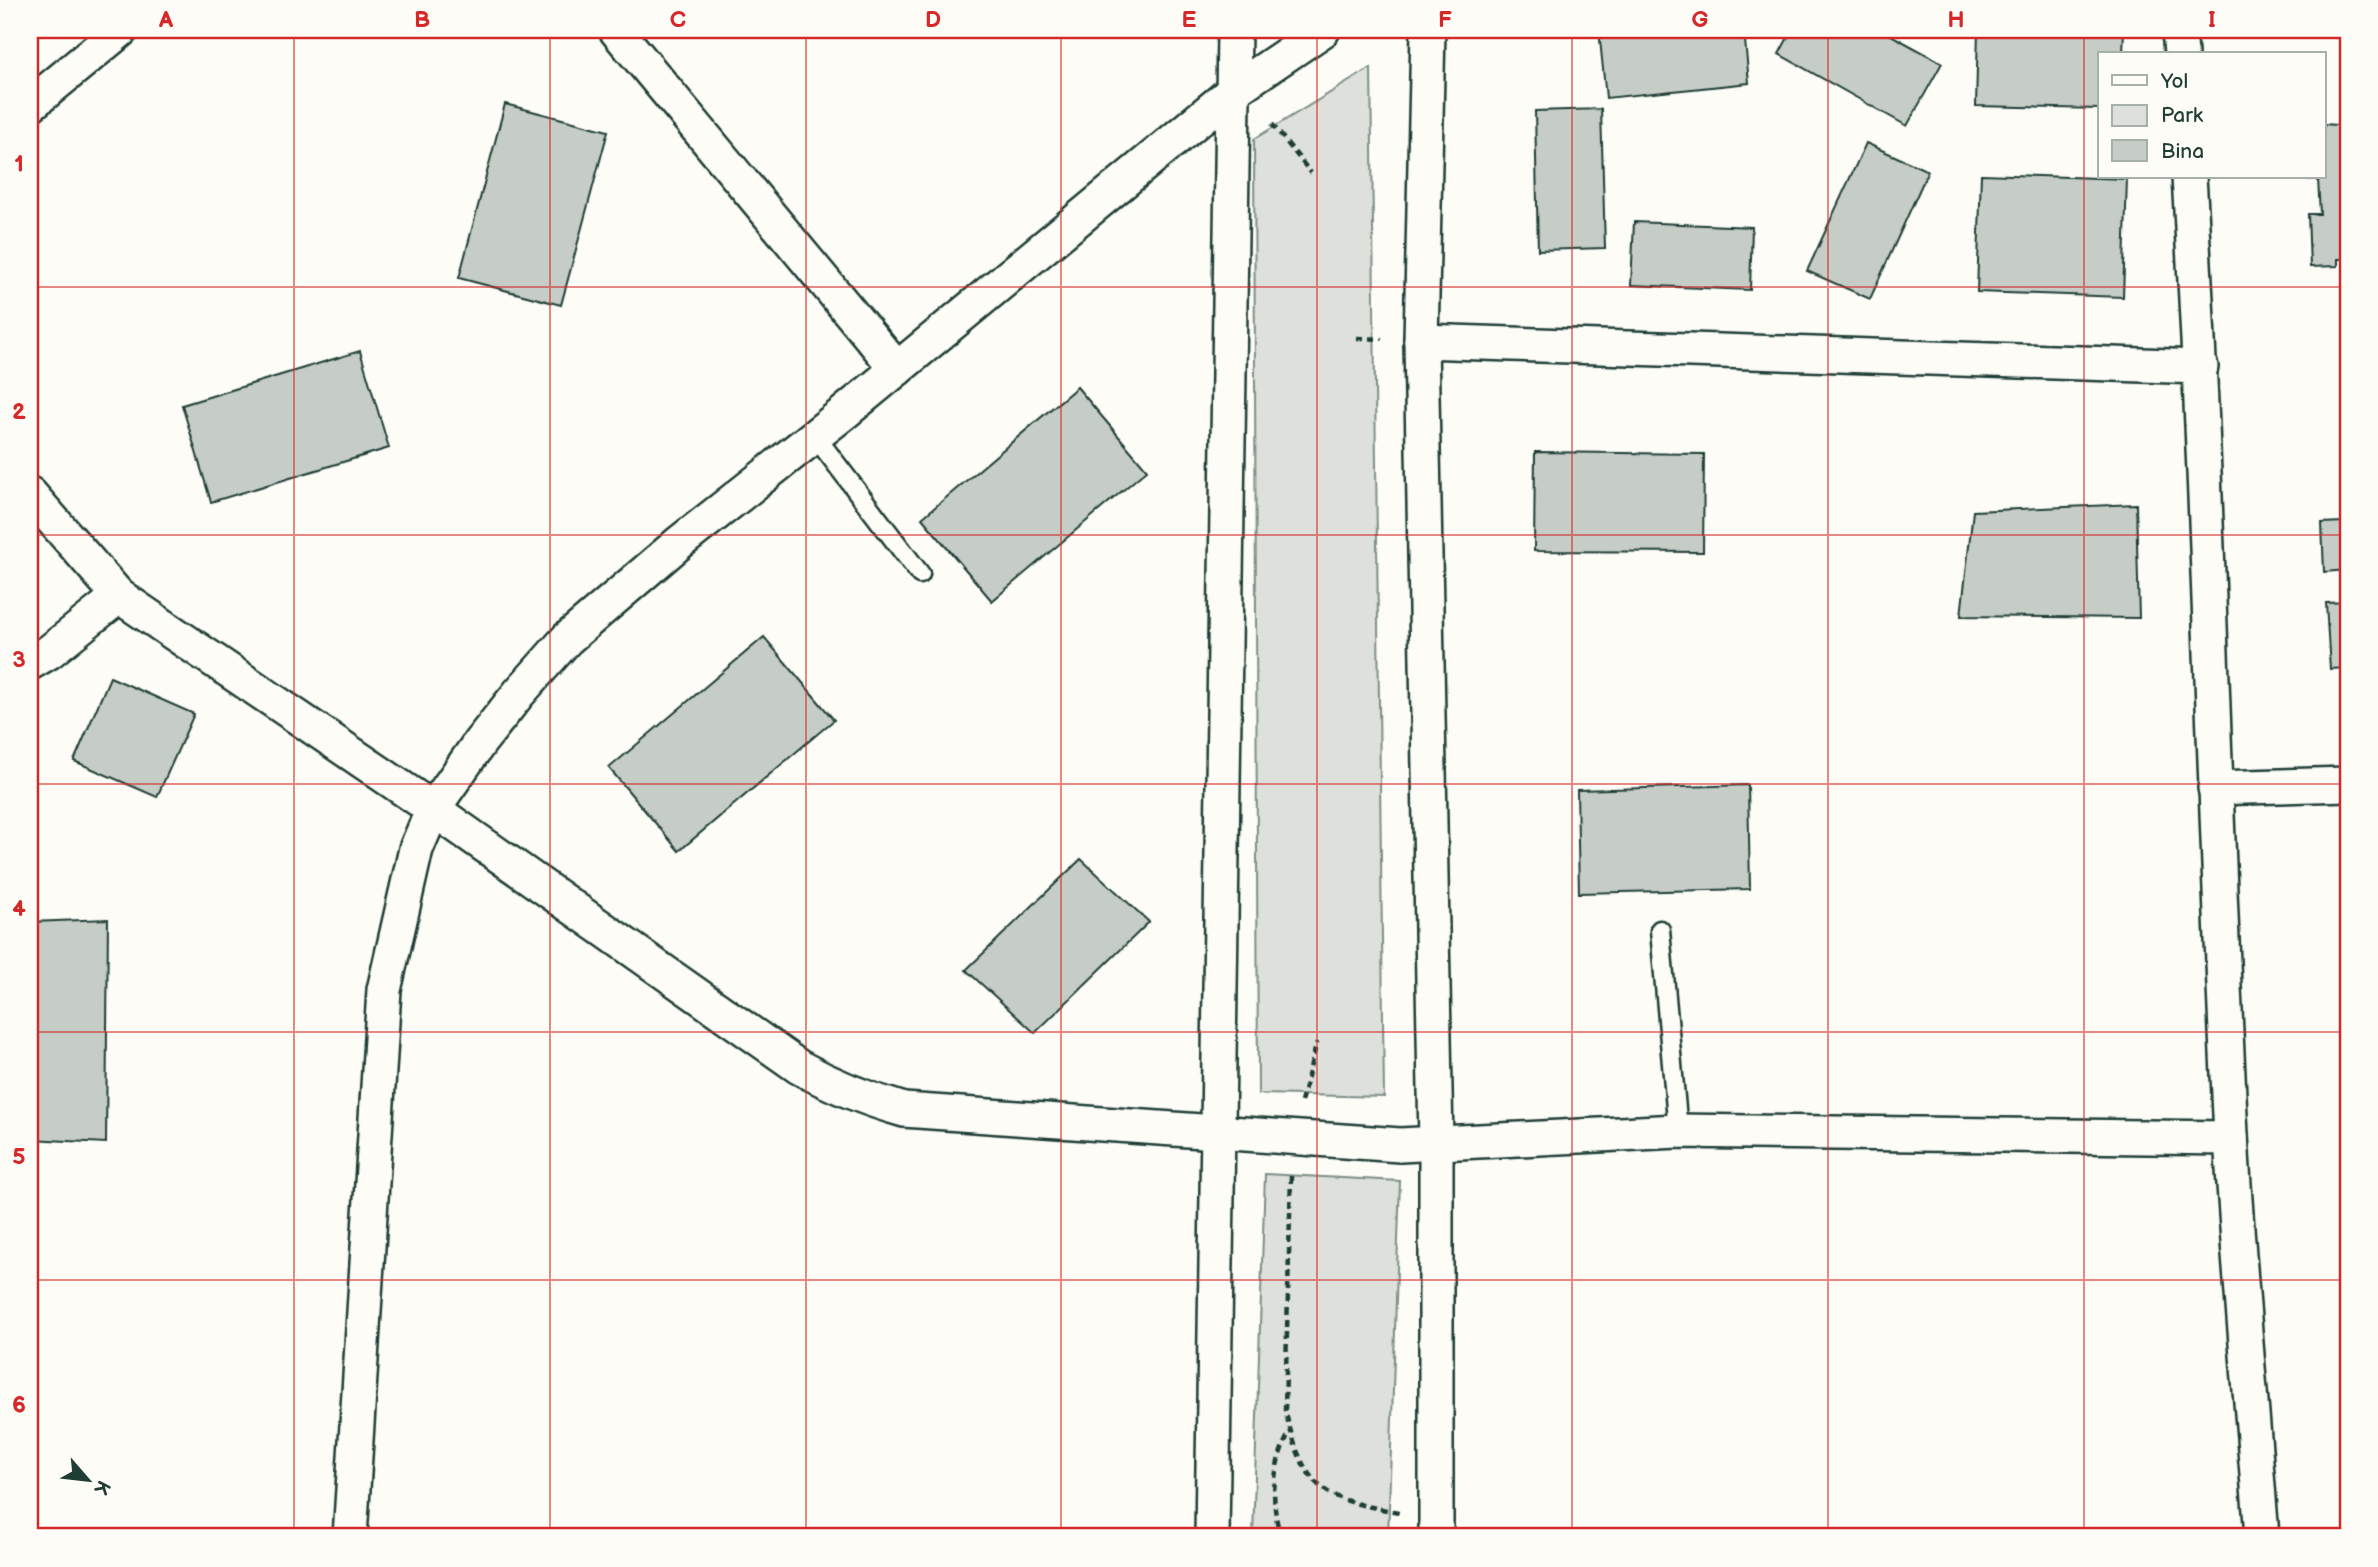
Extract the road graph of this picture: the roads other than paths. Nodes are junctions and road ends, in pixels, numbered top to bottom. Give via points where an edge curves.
1 (121, 30) edge
2 (616, 30) edge
3 (1234, 30) edge
4 (1323, 30) edge
5 (1428, 30) edge
6 (2179, 30) edge
7 (2181, 52) edge
8 (1237, 88) junction
9 (30, 105) edge
10 (2189, 178) edge
11 (1422, 341) junction
12 (2201, 367) junction
13 (897, 369) junction
14 (815, 436) junction
15 (30, 494) edge
16 (920, 574) dead end
17 (119, 596) junction
18 (30, 663) edge
19 (2348, 784) edge
20 (2215, 788) junction
21 (433, 809) junction
22 (1660, 930) dead end
23 (1678, 1131) junction
24 (1219, 1133) junction
25 (2231, 1138) junction
26 (1436, 1143) junction
27 (1436, 1528) edge
28 (350, 1537) edge
29 (1212, 1537) edge
30 (2262, 1537) edge

1 - 9 street
2 - 13 street
3 - 8 street
4 - 8 street
5 - 11 street
6 - 7 street
8 - 13 street
8 - 24 street
10 - 12 street
11 - 12 street
11 - 26 street
12 - 20 street
13 - 14 street
14 - 16 lane
14 - 21 street via 567,639 503,712
15 - 17 street
17 - 18 street
17 - 21 street
19 - 20 street
20 - 25 street
21 - 24 street via 829,1084 904,1110
21 - 28 street via 416,849 384,990
22 - 23 lane
23 - 25 street
23 - 26 street
24 - 26 street via 1400,1145
24 - 29 street
25 - 30 street
26 - 27 street

